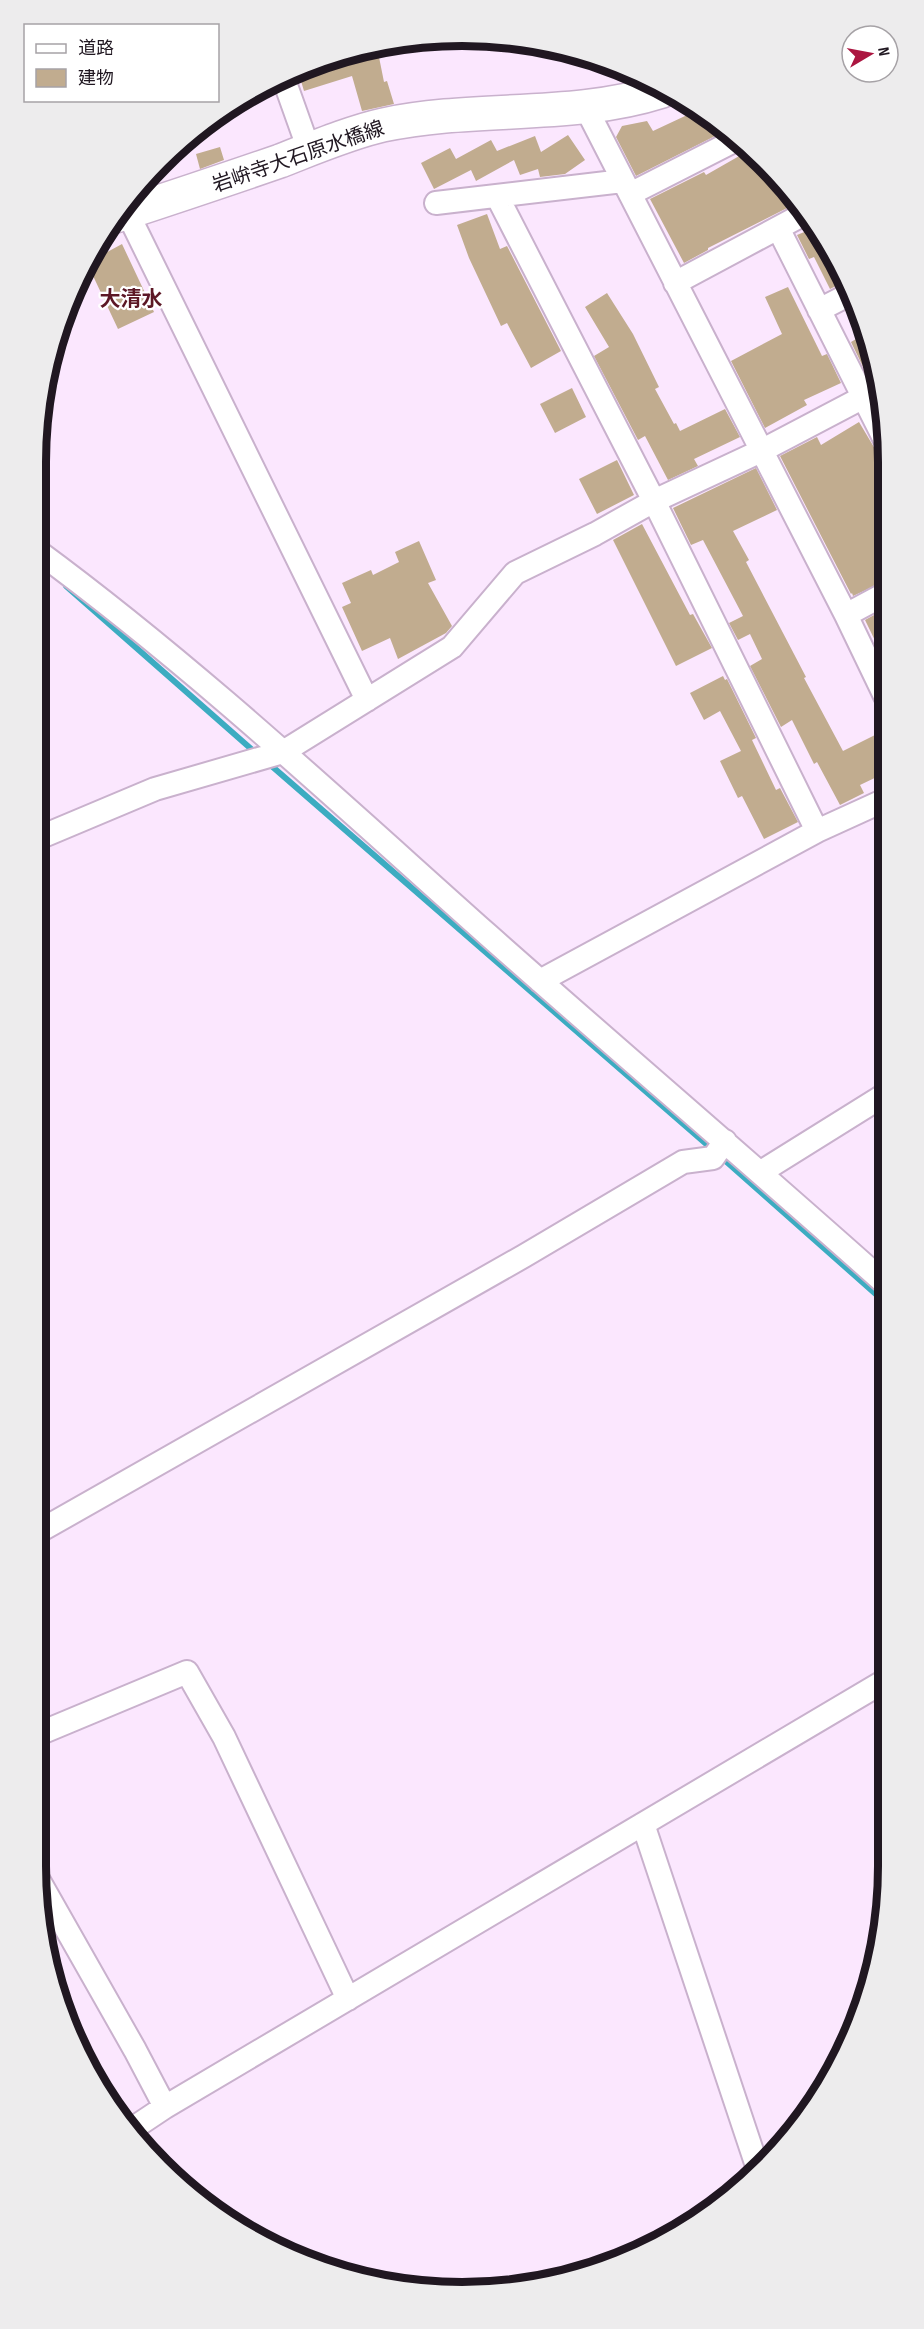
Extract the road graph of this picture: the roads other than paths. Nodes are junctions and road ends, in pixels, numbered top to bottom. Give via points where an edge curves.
1 (286, 86) edge
2 (654, 93) edge
3 (586, 108) junction
4 (728, 143) edge
5 (309, 150) junction
6 (626, 188) junction
7 (497, 196) junction
8 (436, 203) dead end
9 (131, 211) edge
10 (798, 217) edge
11 (124, 220) edge
12 (778, 228) junction
13 (675, 283) junction
14 (844, 297) edge
15 (819, 310) junction
16 (872, 393) edge
17 (760, 451) junction
18 (654, 501) junction
19 (46, 557) edge
20 (878, 598) edge
21 (846, 615) junction
22 (878, 681) edge
23 (367, 700) junction
24 (283, 752) junction
25 (878, 803) edge
26 (817, 831) junction
27 (46, 835) edge
28 (540, 981) junction
29 (878, 1099) edge
30 (725, 1142) junction
31 (760, 1172) junction
32 (878, 1278) edge
33 (46, 1527) edge
34 (878, 1685) edge
35 (46, 1731) edge
36 (643, 1824) junction
37 (47, 1895) edge
38 (348, 1999) junction
39 (165, 2107) junction
40 (137, 2126) edge
41 (755, 2161) edge

1 - 5 street
2 - 3 main road, 岩峅寺大石原水橋線
3 - 5 main road, 岩峅寺大石原水橋線 via 447,114 381,125
3 - 6 street
4 - 6 street
5 - 9 main road, 岩峅寺大石原水橋線
6 - 7 street
6 - 13 street
7 - 8 street
7 - 18 street
10 - 12 street
11 - 23 street
12 - 13 street
12 - 15 street
13 - 17 street
14 - 15 street
15 - 16 street
16 - 17 street
17 - 18 street
17 - 21 street
18 - 23 street via 515,573 452,647
18 - 26 street
19 - 24 street
20 - 21 street
21 - 22 street
23 - 24 street
24 - 27 street via 155,789
24 - 28 street
25 - 26 street
26 - 28 street
28 - 30 street
29 - 31 street
30 - 31 street
30 - 33 street via 713,1158 683,1162
31 - 32 street
34 - 36 street
35 - 38 street via 187,1672 224,1737
36 - 38 street
36 - 41 street
37 - 39 street
38 - 39 street
39 - 40 street

